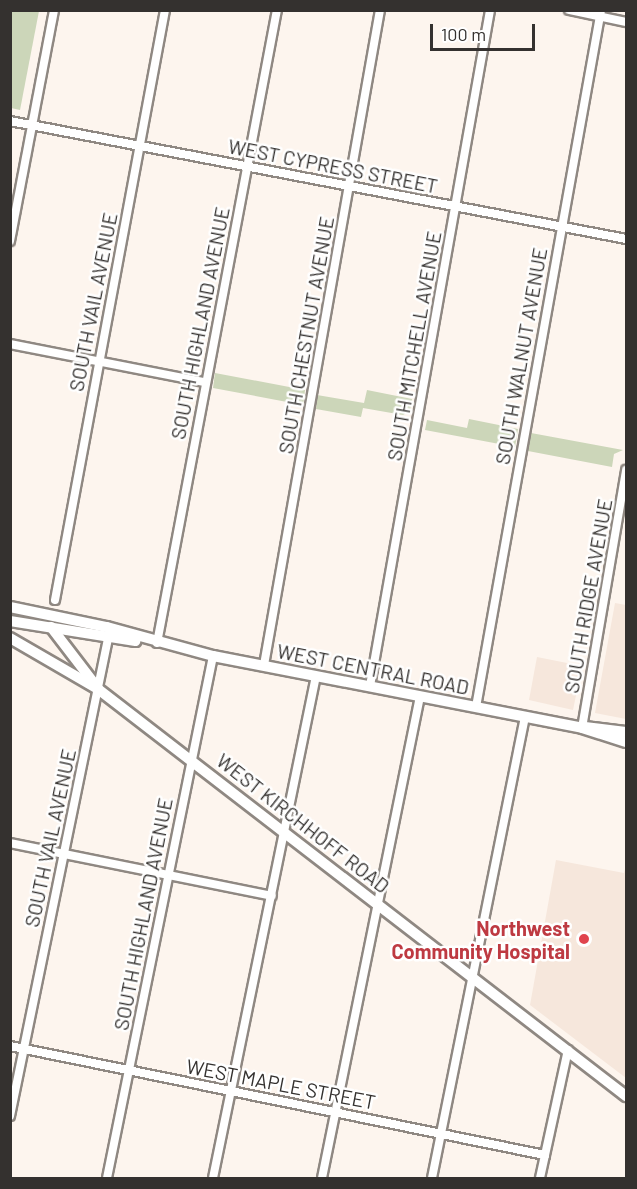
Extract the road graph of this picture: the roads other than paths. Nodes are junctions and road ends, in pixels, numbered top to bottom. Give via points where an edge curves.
1 (54, 10) edge
2 (165, 10) edge
3 (277, 10) edge
4 (380, 10) edge
5 (490, 10) edge
6 (569, 10) edge
7 (600, 14) edge
8 (627, 22) edge
9 (10, 122) edge
10 (33, 126) junction
11 (139, 146) junction
12 (247, 167) junction
13 (350, 187) junction
14 (455, 206) junction
15 (561, 226) junction
16 (627, 239) edge
17 (10, 241) edge
18 (10, 344) edge
19 (98, 361) junction
20 (204, 382) junction
21 (627, 470) edge
22 (55, 600) dead end
23 (10, 607) edge
24 (29, 610) junction
25 (10, 621) edge
26 (53, 628) junction
27 (10, 638) edge
28 (108, 638) junction
29 (157, 643) junction
30 (213, 656) junction
31 (264, 666) junction
32 (316, 676) junction
33 (370, 686) junction
34 (98, 689) junction
35 (420, 697) junction
36 (476, 707) junction
37 (525, 717) junction
38 (582, 728) junction
39 (627, 732) edge
40 (627, 742) edge
41 (191, 758) junction
42 (285, 831) junction
43 (10, 843) edge
44 (62, 854) junction
45 (169, 874) junction
46 (272, 896) junction
47 (379, 906) junction
48 (474, 977) junction
49 (10, 1046) edge
50 (23, 1049) junction
51 (568, 1050) junction
52 (129, 1071) junction
53 (231, 1089) junction
54 (627, 1096) edge
55 (336, 1112) junction
56 (10, 1116) edge
57 (441, 1134) junction
58 (545, 1155) junction
59 (107, 1179) edge
60 (213, 1179) edge
61 (322, 1179) edge
62 (432, 1179) edge
63 (540, 1179) edge

1 - 10 street
2 - 11 street, SOUTH VAIL AVENUE
3 - 12 street, SOUTH HIGHLAND AVENUE
4 - 13 street, SOUTH CHESTNUT AVENUE
5 - 14 street, SOUTH MITCHELL AVENUE
6 - 7 street
7 - 8 street
7 - 15 street, SOUTH WALNUT AVENUE
9 - 10 street, WEST CYPRESS STREET
10 - 11 street, WEST CYPRESS STREET
10 - 17 street
11 - 12 street, WEST CYPRESS STREET
11 - 19 street, SOUTH VAIL AVENUE
12 - 13 street, WEST CYPRESS STREET
12 - 20 street, SOUTH HIGHLAND AVENUE
13 - 14 street, WEST CYPRESS STREET
13 - 31 street, SOUTH CHESTNUT AVENUE
14 - 15 street, WEST CYPRESS STREET
14 - 33 street, SOUTH MITCHELL AVENUE
15 - 16 street, WEST CYPRESS STREET
15 - 36 street, SOUTH WALNUT AVENUE
18 - 19 street
19 - 20 street
19 - 22 street, SOUTH VAIL AVENUE
20 - 29 street, SOUTH HIGHLAND AVENUE
21 - 38 street, SOUTH RIDGE AVENUE
23 - 24 main road, WEST CENTRAL ROAD
24 - 26 main road, WEST KIRCHHOFF ROAD
24 - 29 main road, WEST CENTRAL ROAD via 107,627
25 - 26 main road, WEST CENTRAL ROAD
26 - 28 main road, WEST CENTRAL ROAD
26 - 34 main road, WEST KIRCHHOFF ROAD
27 - 34 main road, WEST KIRCHHOFF ROAD
28 - 29 main road, WEST CENTRAL ROAD
28 - 34 street, SOUTH VAIL AVENUE
29 - 30 main road, WEST CENTRAL ROAD
30 - 31 main road, WEST CENTRAL ROAD
30 - 41 street, SOUTH HIGHLAND AVENUE
31 - 32 main road, WEST CENTRAL ROAD
32 - 33 main road, WEST CENTRAL ROAD
32 - 42 street
33 - 35 main road, WEST CENTRAL ROAD
34 - 41 main road, WEST KIRCHHOFF ROAD
34 - 44 street, SOUTH VAIL AVENUE
35 - 36 main road, WEST CENTRAL ROAD
35 - 47 street
36 - 37 main road, WEST CENTRAL ROAD
37 - 38 main road, WEST CENTRAL ROAD
37 - 48 street
38 - 39 main road, WEST CENTRAL ROAD
38 - 40 main road, WEST CENTRAL ROAD
41 - 42 main road, WEST KIRCHHOFF ROAD
41 - 45 street, SOUTH HIGHLAND AVENUE
42 - 46 street
42 - 47 main road, WEST KIRCHHOFF ROAD
43 - 44 street
44 - 45 street
44 - 50 street, SOUTH VAIL AVENUE
45 - 46 street
45 - 52 street, SOUTH HIGHLAND AVENUE
46 - 53 street
47 - 48 main road, WEST KIRCHHOFF ROAD
47 - 55 street
48 - 51 main road, WEST KIRCHHOFF ROAD
48 - 57 street
49 - 50 street, WEST MAPLE STREET
50 - 52 street, WEST MAPLE STREET
50 - 56 street, SOUTH VAIL AVENUE
51 - 54 main road, WEST KIRCHHOFF ROAD
51 - 58 street
52 - 53 street, WEST MAPLE STREET
52 - 59 street, SOUTH HIGHLAND AVENUE
53 - 55 street, WEST MAPLE STREET
53 - 60 street
55 - 57 street, WEST MAPLE STREET
55 - 61 street
57 - 58 street, WEST MAPLE STREET
57 - 62 street
58 - 63 street

